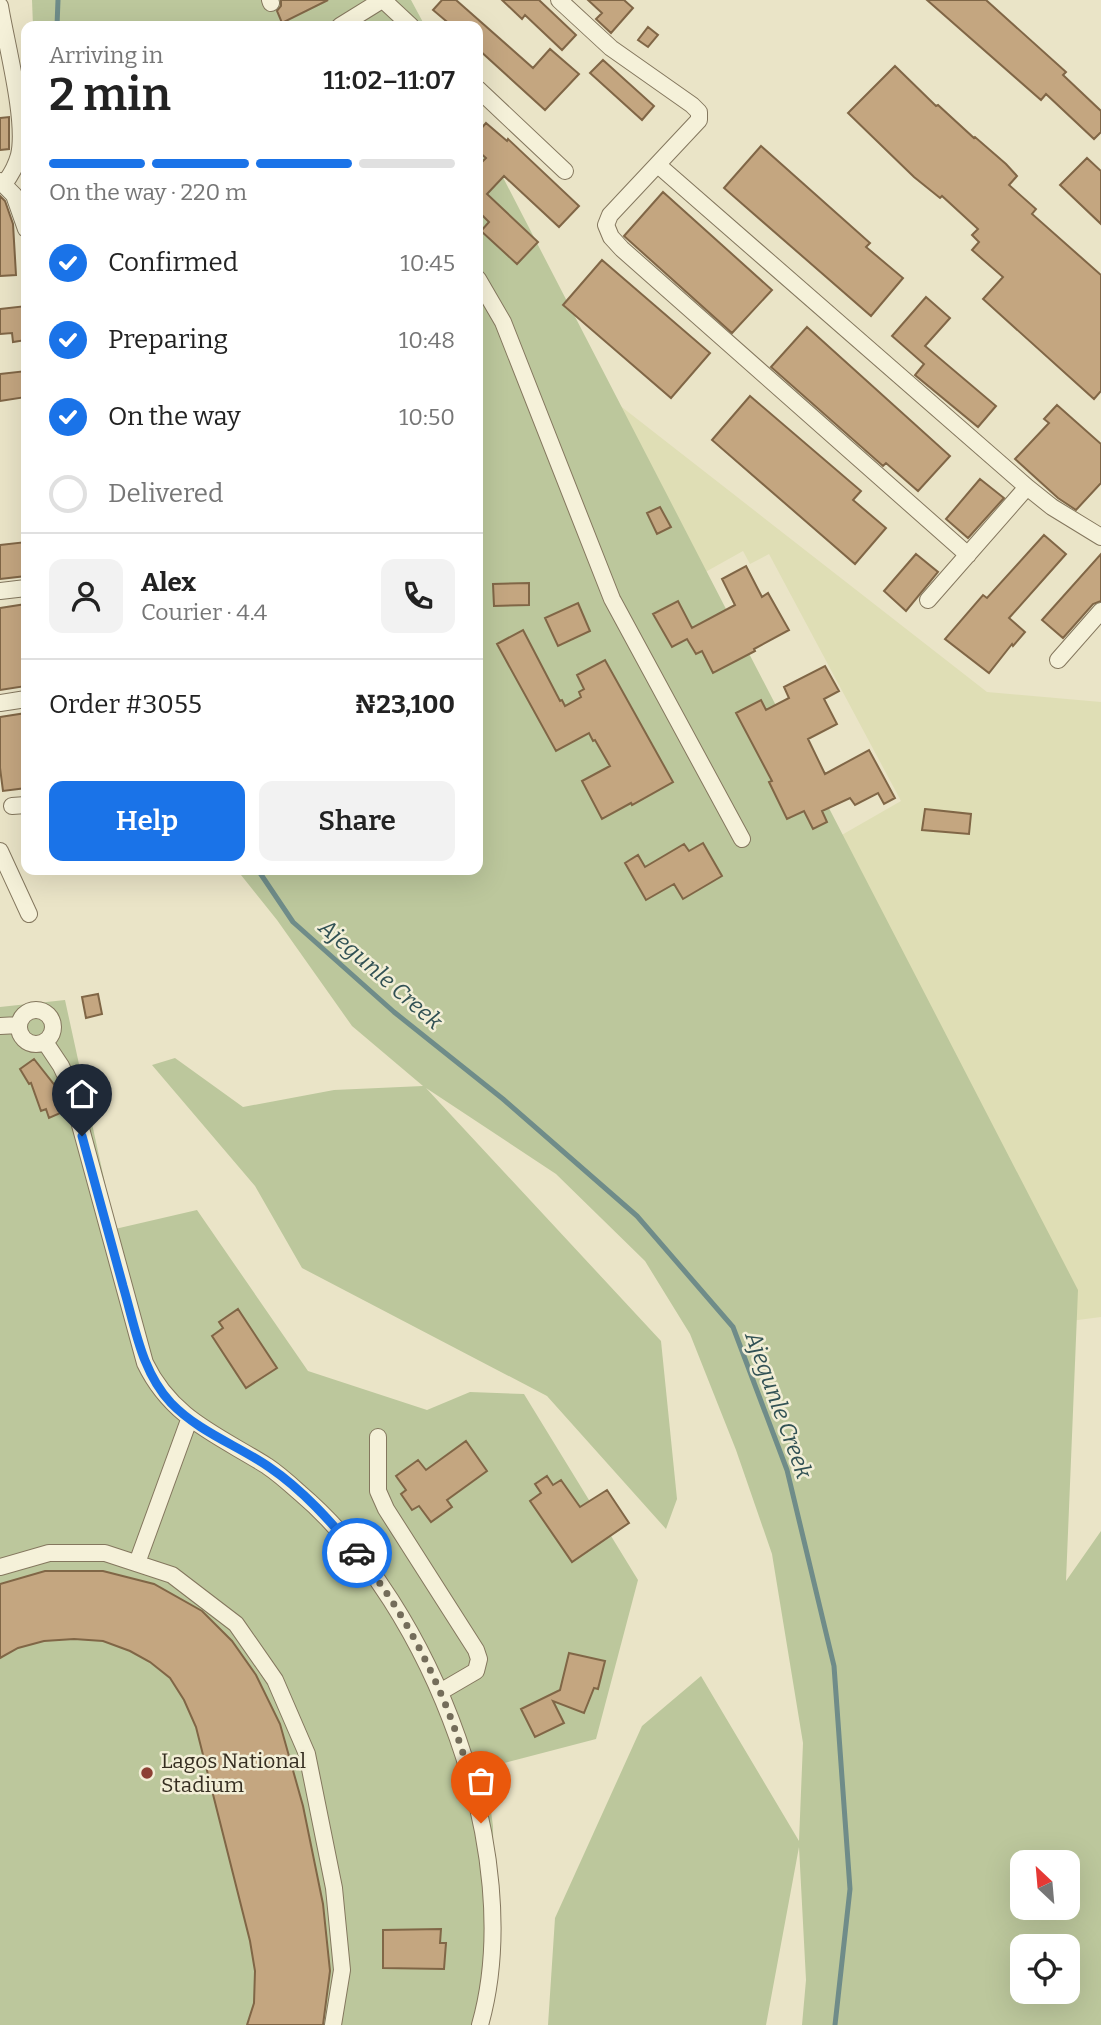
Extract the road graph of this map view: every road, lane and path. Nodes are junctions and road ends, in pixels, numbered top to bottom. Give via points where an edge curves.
1 (382, 0) edge
2 (559, 0) edge
3 (0, 6) edge
4 (348, 21) edge
5 (405, 21) edge
6 (4, 54) edge
7 (483, 94) edge
8 (657, 165) junction
9 (565, 171) dead end
10 (2, 183) edge
11 (21, 215) edge
12 (483, 288) edge
13 (1027, 487) junction
14 (1101, 537) edge
15 (968, 555) junction
16 (21, 589) edge
17 (0, 591) edge
18 (928, 600) dead end
19 (1101, 611) edge
20 (1058, 660) dead end
21 (21, 700) edge
22 (0, 703) edge
23 (742, 839) dead end
24 (0, 851) edge
25 (29, 914) dead end
26 (19, 1025) junction
27 (0, 1026) edge
28 (45, 1042) junction
29 (189, 1420) junction
30 (377, 1437) dead end
31 (138, 1563) junction
32 (0, 1567) edge
33 (440, 1692) junction
34 (333, 2025) edge
35 (480, 2025) edge

1 - 4 street
1 - 5 street
2 - 8 street via 611,48 699,112 699,120
3 - 6 street
6 - 10 street via 20,120 19,154 12,174
7 - 9 street
8 - 13 street
8 - 15 street via 610,215 606,225 611,237
10 - 11 street via 14,195
12 - 23 street via 503,322 612,599
13 - 14 street
13 - 15 street
15 - 18 street
16 - 17 street
19 - 20 street
21 - 22 street
24 - 25 street
26 - 27 street
26 - 28 street via 25,1040
26 - 28 street via 28,1013 43,1012 53,1023
28 - 29 street via 68,1080 145,1363
29 - 31 street
29 - 33 street via 270,1468 328,1518 391,1599
30 - 33 street via 378,1491 386,1509 479,1659 476,1671
31 - 32 street via 106,1553 49,1553
31 - 34 street via 172,1575 236,1624 275,1680 302,1742 334,1888 342,1970
33 - 35 street via 476,1800 490,1869 491,1978

